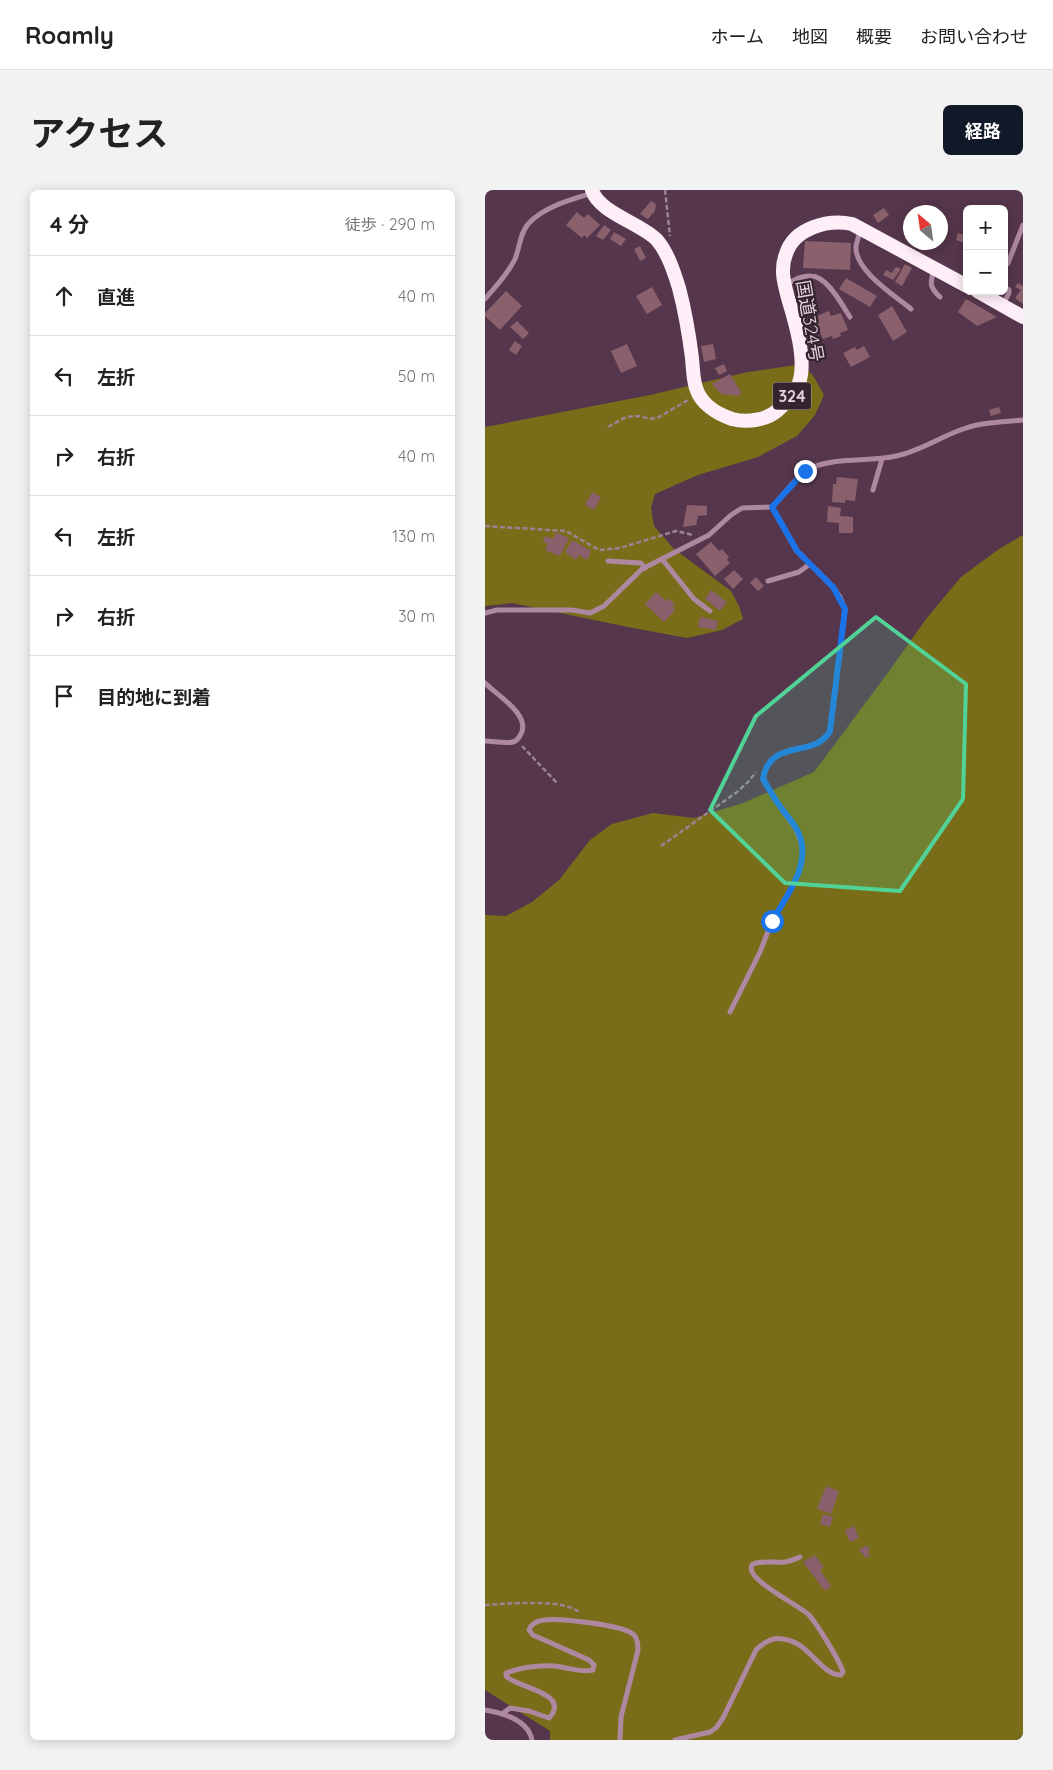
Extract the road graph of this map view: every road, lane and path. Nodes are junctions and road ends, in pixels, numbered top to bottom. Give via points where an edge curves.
1 (665, 190) edge
2 (592, 192) edge
3 (1023, 225) edge
4 (861, 228) junction
5 (666, 255) junction
6 (1008, 263) edge
7 (935, 268) junction
8 (963, 284) edge
9 (785, 285) junction
10 (984, 295) edge
11 (1008, 295) edge
12 (940, 297) dead end
13 (485, 299) edge
14 (1002, 305) junction
15 (911, 309) dead end
16 (1023, 316) edge
17 (850, 317) dead end
18 (698, 393) junction
19 (1023, 420) edge
20 (608, 427) dead end
21 (881, 459) junction
22 (873, 490) dead end
23 (772, 507) junction
24 (485, 526) edge
25 (702, 539) junction
26 (662, 559) junction
27 (608, 561) dead end
28 (811, 564) junction
29 (645, 568) junction
30 (768, 581) dead end
31 (710, 611) dead end
32 (485, 612) edge
33 (485, 683) edge
34 (517, 740) junction
35 (485, 741) edge
36 (770, 760) junction
37 (557, 783) dead end
38 (661, 846) dead end
39 (729, 1012) dead end
40 (800, 1557) dead end
41 (485, 1605) edge
42 (592, 1623) junction
43 (485, 1710) edge
44 (502, 1714) junction
45 (532, 1740) edge
46 (620, 1740) edge
47 (675, 1740) edge

1 - 5 path via 670,230
2 - 5 highway via 603,205 656,239
2 - 13 street via 548,210 528,224 508,273
3 - 6 street
4 - 7 highway, 国道324号 / 324
4 - 9 highway, 国道324号 / 324 via 837,222 800,234 786,253
4 - 15 street via 856,247 860,263
5 - 18 highway via 686,314
7 - 8 highway, 国道324号 / 324
7 - 12 street via 931,286
9 - 17 street via 801,277 818,277
9 - 18 highway, 国道324号 / 324 via 801,356 799,382 789,400 764,418 735,420 705,404
10 - 14 highway
11 - 14 street
14 - 16 highway
18 - 20 path via 659,417 626,417
19 - 21 street via 976,425 911,452
21 - 22 street
21 - 23 street via 813,467 800,476
23 - 25 street via 742,508
23 - 28 street via 797,551
24 - 25 path via 566,531 599,550 620,548 676,531
25 - 26 street
26 - 29 street
26 - 31 street via 694,599
27 - 29 street via 641,563
28 - 30 street via 799,572
28 - 36 street via 833,587 845,609 830,731 820,742
29 - 32 street via 604,606 589,613 572,610
33 - 34 street via 516,710 523,722 523,730
34 - 35 street via 511,743
34 - 37 path
36 - 38 path via 761,764 737,792
36 - 39 street via 763,779 796,829 803,848 801,866
40 - 47 street via 785,1562 757,1562 752,1565 752,1573 762,1584 809,1615 843,1672 841,1675 825,1668 794,1640 770,1640 756,1650 716,1728 702,1735
41 - 42 path via 555,1604 575,1609
42 - 44 street via 545,1620 531,1626 529,1630 533,1635 593,1662 593,1670 586,1672 552,1666 506,1673 510,1680 549,1697 555,1712 549,1718 510,1708
42 - 46 street via 624,1629 637,1640 638,1650 621,1717
43 - 44 street
44 - 45 street via 521,1722

